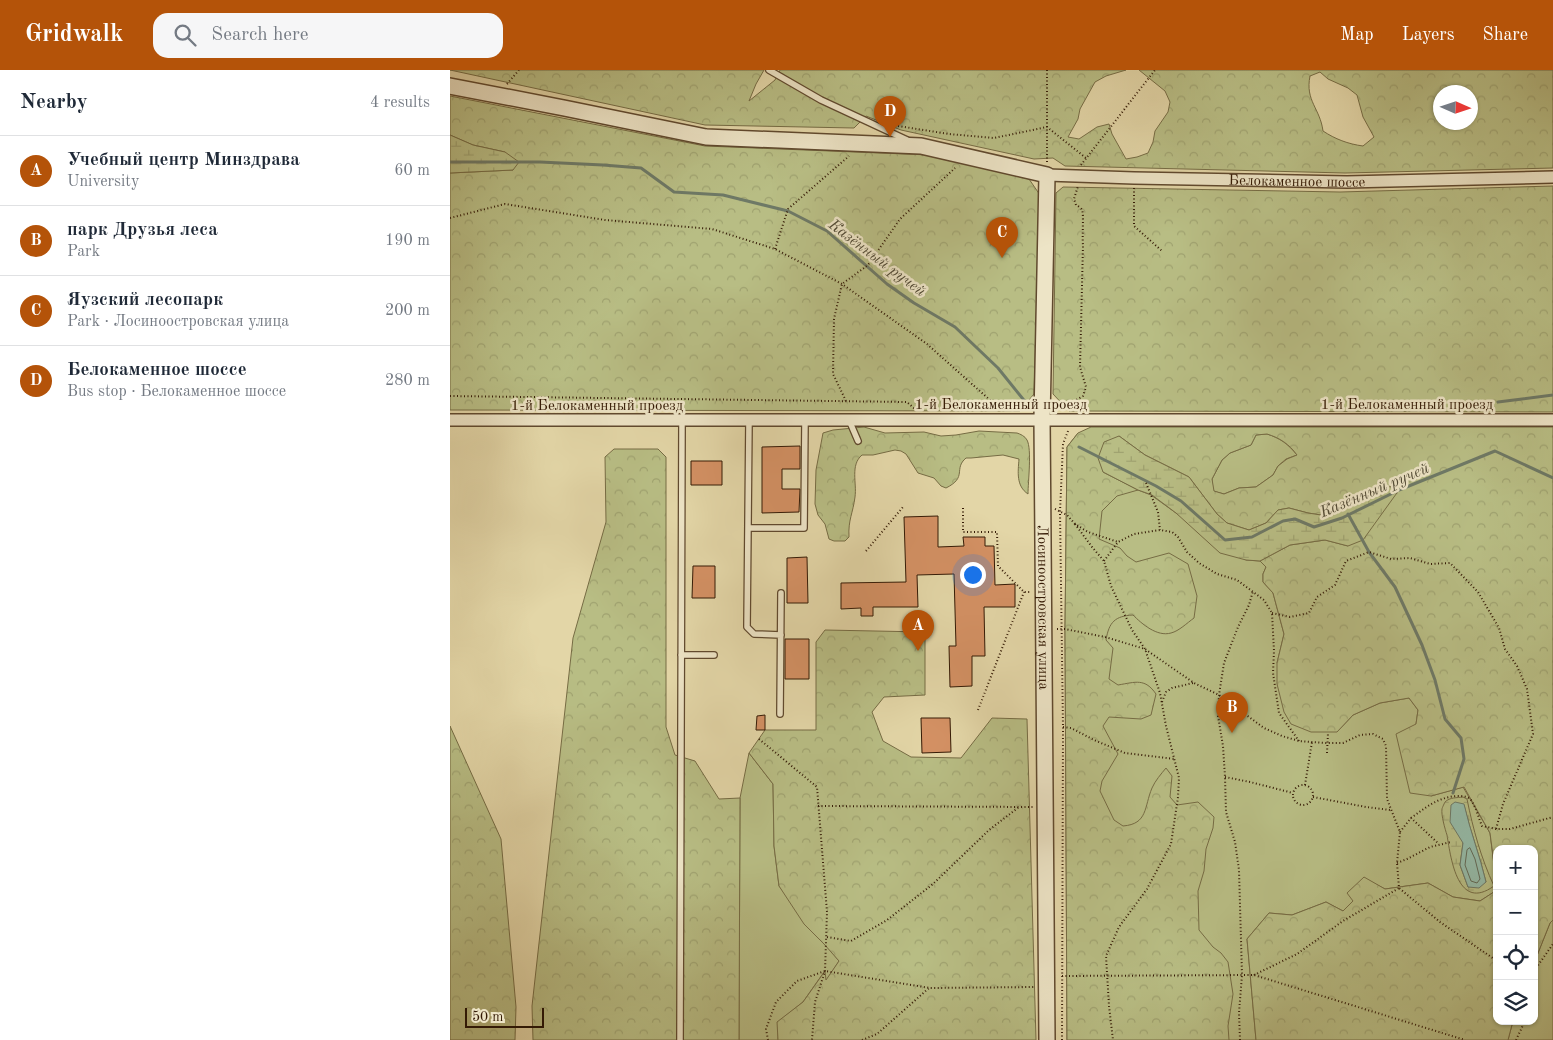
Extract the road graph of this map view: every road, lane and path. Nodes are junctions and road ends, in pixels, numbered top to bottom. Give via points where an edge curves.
1 (519, 70) edge
2 (769, 70) edge
3 (1047, 70) edge
4 (1155, 70) edge
5 (450, 86) edge
6 (497, 95) junction
7 (893, 125) dead end
8 (1047, 127) junction
9 (921, 146) junction
10 (852, 153) dead end
11 (968, 156) junction
12 (1086, 158) junction
13 (1079, 166) dead end
14 (1047, 175) junction
15 (1553, 177) edge
16 (1134, 178) junction
17 (1078, 186) dead end
18 (450, 218) edge
19 (775, 249) junction
20 (1162, 251) dead end
21 (842, 284) junction
22 (450, 396) edge
23 (846, 401) junction
24 (1069, 411) dead end
25 (927, 419) junction
26 (1011, 419) junction
27 (1042, 419) junction
28 (450, 420) edge
29 (682, 420) junction
30 (749, 420) junction
31 (805, 420) junction
32 (849, 420) junction
33 (1553, 420) edge
34 (1069, 429) dead end
35 (858, 440) dead end
36 (1146, 483) dead end
37 (903, 507) dead end
38 (963, 508) dead end
39 (1060, 512) junction
40 (1075, 524) junction
41 (748, 528) junction
42 (1160, 530) junction
43 (1118, 542) junction
44 (866, 551) dead end
45 (1104, 561) junction
46 (1253, 591) junction
47 (781, 593) dead end
48 (1272, 613) junction
49 (1062, 629) junction
50 (1044, 630) junction
51 (781, 635) junction
52 (1146, 650) junction
53 (681, 655) junction
54 (714, 655) dead end
55 (1194, 683) junction
56 (1220, 695) junction
57 (1162, 704) junction
58 (978, 710) dead end
59 (780, 714) dead end
60 (1064, 726) junction
61 (1328, 733) dead end
62 (758, 739) dead end
63 (1298, 741) junction
64 (1312, 742) junction
65 (1327, 743) junction
66 (1327, 753) dead end
67 (1175, 759) junction
68 (1225, 777) junction
69 (1305, 786) junction
70 (1293, 793) junction
71 (1313, 797) junction
72 (818, 806) junction
73 (1390, 810) junction
74 (1553, 817) edge
75 (1411, 818) junction
76 (1496, 829) junction
77 (1400, 832) junction
78 (1451, 842) dead end
79 (1440, 844) junction
80 (1397, 862) junction
81 (1399, 888) junction
82 (826, 937) junction
83 (1553, 944) edge
84 (1493, 958) edge
85 (1538, 965) edge
86 (825, 971) junction
87 (1242, 975) junction
88 (1254, 975) junction
89 (1066, 976) dead end
90 (1108, 976) junction
91 (1034, 987) dead end
92 (930, 988) junction
93 (1524, 1025) edge
94 (680, 1040) edge
95 (768, 1040) edge
96 (812, 1040) edge
97 (862, 1040) edge
98 (1047, 1040) edge
99 (1062, 1040) edge
100 (1113, 1040) edge
101 (1240, 1040) edge
102 (1464, 1040) edge
103 (1516, 1040) edge

1 - 6 path
2 - 9 lane via 821,100
3 - 8 path
4 - 12 path
5 - 6 street, Белокаменное шоссе
6 - 9 street, Белокаменное шоссе via 706,137
7 - 8 path via 994,138
8 - 12 path
8 - 14 path
9 - 11 street, Белокаменное шоссе
10 - 19 path via 788,209
11 - 14 street, Белокаменное шоссе
11 - 21 path via 900,219 868,264
12 - 13 path
14 - 16 street, Белокаменное шоссе
14 - 27 street, Лосиноостровская улица
15 - 16 street, Белокаменное шоссе via 1347,182
16 - 20 path via 1134,226
17 - 24 path via 1074,199 1083,212 1080,367 1086,387 1083,396 1072,403
18 - 19 path via 505,204 605,220 712,229
19 - 21 path
21 - 23 path via 834,319 833,374
21 - 26 path via 927,344
22 - 23 path
23 - 25 path via 907,402
25 - 26 street, 1-й Белокаменный проезд
25 - 32 street, 1-й Белокаменный проезд
26 - 27 street, 1-й Белокаменный проезд
27 - 33 street, 1-й Белокаменный проезд
27 - 50 street, Лосиноостровская улица
28 - 29 street, 1-й Белокаменный проезд
29 - 30 street, 1-й Белокаменный проезд
29 - 53 lane
30 - 31 street, 1-й Белокаменный проезд
30 - 41 lane
31 - 32 street, 1-й Белокаменный проезд
31 - 41 lane via 804,528
32 - 35 lane
34 - 39 path via 1063,444
36 - 42 path via 1158,512
37 - 44 path
38 - 58 path via 964,532 998,532 998,566 1024,592
39 - 40 path
39 - 49 path
40 - 43 path
40 - 45 path
41 - 51 lane via 748,627 754,634
42 - 43 path via 1134,534
42 - 46 path via 1178,537 1199,564 1237,580
43 - 45 path
45 - 52 path via 1111,586 1132,630
46 - 48 path
46 - 56 path via 1224,663
47 - 51 lane
48 - 63 path via 1273,673 1279,713
48 - 76 path via 1290,617 1309,612 1317,597 1335,585 1346,561 1369,552 1391,560 1410,558 1430,564 1450,563 1478,592 1499,628 1505,649 1517,666 1526,689 1533,734 1502,804
49 - 50 path
49 - 52 path via 1105,637
49 - 60 path
50 - 98 street, Лосиноостровская улица
51 - 59 lane
52 - 55 path
52 - 57 path
53 - 54 lane
53 - 94 lane
55 - 56 path
55 - 57 path via 1172,688 1166,692
56 - 63 path via 1264,728
56 - 68 path via 1218,716
57 - 67 path
60 - 67 path via 1125,752
60 - 99 path
61 - 65 path
62 - 72 path via 816,786
63 - 64 path
64 - 65 path
64 - 69 path
65 - 66 path
65 - 73 path via 1343,743 1360,735 1373,734 1384,739
67 - 90 path via 1179,778 1171,844 1147,889 1119,927 1106,956
68 - 70 path
68 - 87 path via 1226,812 1240,870
69 - 70 path via 1298,787
69 - 71 path
70 - 71 path via 1294,800 1301,805 1308,804
71 - 73 path
72 - 82 path via 827,912
72 - 82 path via 1019,807 887,920 850,941
73 - 77 path
74 - 76 path via 1510,829
75 - 76 path via 1438,800 1466,796 1471,800 1482,826
75 - 77 path
75 - 79 path
77 - 80 path
78 - 79 path
79 - 80 path
80 - 81 path
81 - 84 path via 1440,922
81 - 88 path via 1343,921 1297,954
82 - 86 path
83 - 85 path
86 - 92 path
86 - 95 path via 797,981 776,1002 766,1029
86 - 96 path via 815,1002
87 - 88 path
87 - 90 path
87 - 101 path
88 - 102 path
89 - 90 path
90 - 100 path
91 - 92 path
92 - 97 path via 877,1034
93 - 103 path

